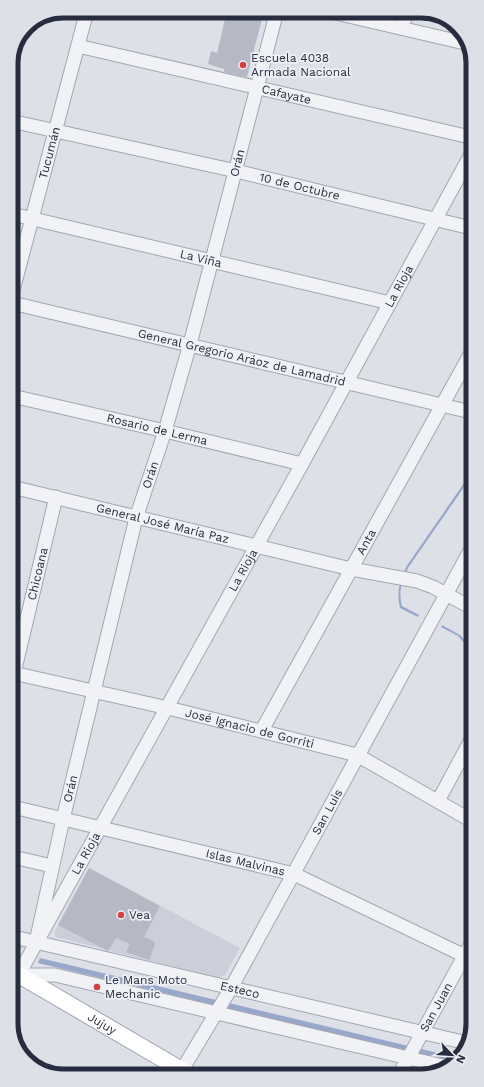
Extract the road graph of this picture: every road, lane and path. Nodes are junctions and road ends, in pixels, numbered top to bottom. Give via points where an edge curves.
1 (85, 18) edge
2 (275, 18) edge
3 (357, 18) edge
4 (405, 18) edge
5 (401, 28) junction
6 (460, 42) edge
7 (78, 46) junction
8 (257, 88) junction
9 (18, 122) edge
10 (56, 130) junction
11 (466, 136) edge
12 (466, 163) edge
13 (236, 171) junction
14 (18, 215) edge
15 (435, 218) junction
16 (33, 219) junction
17 (466, 227) edge
18 (213, 260) junction
19 (18, 273) edge
20 (390, 303) junction
21 (18, 304) edge
22 (190, 344) junction
23 (466, 362) edge
24 (347, 383) junction
25 (18, 397) edge
26 (442, 404) junction
27 (466, 411) edge
28 (165, 431) junction
29 (302, 464) junction
30 (18, 488) edge
31 (56, 497) junction
32 (136, 518) junction
33 (256, 546) junction
34 (466, 558) edge
35 (351, 569) junction
36 (446, 594) junction
37 (466, 605) edge
38 (18, 653) edge
39 (18, 674) edge
40 (93, 692) junction
41 (168, 708) junction
42 (262, 730) junction
43 (466, 749) edge
44 (357, 755) junction
45 (438, 801) junction
46 (18, 808) edge
47 (466, 817) edge
48 (63, 819) junction
49 (99, 828) junction
50 (18, 858) edge
51 (52, 866) junction
52 (294, 874) junction
53 (18, 938) edge
54 (36, 942) junction
55 (465, 956) joint
56 (18, 972) edge
57 (18, 977) edge
58 (18, 979) edge
59 (231, 988) junction
60 (216, 1014) junction
61 (422, 1032) junction
62 (463, 1042) edge
63 (409, 1058) junction
64 (439, 1065) edge
65 (177, 1069) edge
66 (186, 1069) edge
67 (402, 1069) edge

1 - 7 street, Tucumán
2 - 8 street, Orán
3 - 5 street
4 - 5 street
5 - 6 street
7 - 8 street, Cafayate
7 - 10 street, Tucumán
8 - 11 street, Cafayate
8 - 13 street, Orán
9 - 10 street, 10 de Octubre
10 - 13 street, 10 de Octubre
10 - 16 street, Tucumán
12 - 15 street, La Rioja
13 - 15 street, 10 de Octubre
13 - 18 street, Orán
14 - 16 street, La Viña
15 - 17 street, 10 de Octubre
15 - 20 street, La Rioja
16 - 18 street, La Viña
16 - 19 street, Tucumán
18 - 20 street, La Viña
18 - 22 street, Orán
20 - 24 street, La Rioja
21 - 22 street, General Gregorio Aráoz de Lamadrid
22 - 24 street, General Gregorio Aráoz de Lamadrid
22 - 28 street, Orán
23 - 26 street, Anta
24 - 26 street, General Gregorio Aráoz de Lamadrid
24 - 29 street, La Rioja
25 - 28 street, Rosario de Lerma
26 - 27 street, General Gregorio Aráoz de Lamadrid
26 - 35 street, Anta
28 - 29 street, Rosario de Lerma
28 - 32 street, Orán
29 - 33 street, La Rioja
30 - 31 street, General José María Paz
31 - 32 street, General José María Paz
31 - 38 street, Chicoana
32 - 33 street, General José María Paz
32 - 40 street, Orán
33 - 35 street, General José María Paz
33 - 41 street, La Rioja
34 - 36 street, San Luis
35 - 36 street, General José María Paz via 417,581
35 - 42 street, Anta
36 - 37 street, General José María Paz
36 - 44 street, San Luis
39 - 40 street, José Ignacio de Gorriti
40 - 41 street, José Ignacio de Gorriti
40 - 48 street, Orán
41 - 42 street, José Ignacio de Gorriti
41 - 49 street, La Rioja
42 - 44 street, José Ignacio de Gorriti
43 - 45 street
44 - 45 street, José Ignacio de Gorriti
44 - 52 street, San Luis
45 - 47 street, José Ignacio de Gorriti
46 - 48 street, Islas Malvinas
48 - 49 street, Islas Malvinas
48 - 51 street, Orán
49 - 52 street, Islas Malvinas
49 - 54 street, La Rioja
50 - 51 street
51 - 54 street, Orán
52 - 55 street, Islas Malvinas
52 - 59 street, San Luis
53 - 54 street, Esteco
54 - 56 street, La Rioja
54 - 59 street, Esteco
55 - 61 street, San Juan
57 - 60 street via 55,975
58 - 65 main road, Jujuy
59 - 60 street, San Luis
59 - 61 street, Esteco
60 - 63 street
60 - 66 street, San Luis
61 - 62 street, Esteco
61 - 63 street, San Juan
63 - 64 street
63 - 67 street, San Juan

